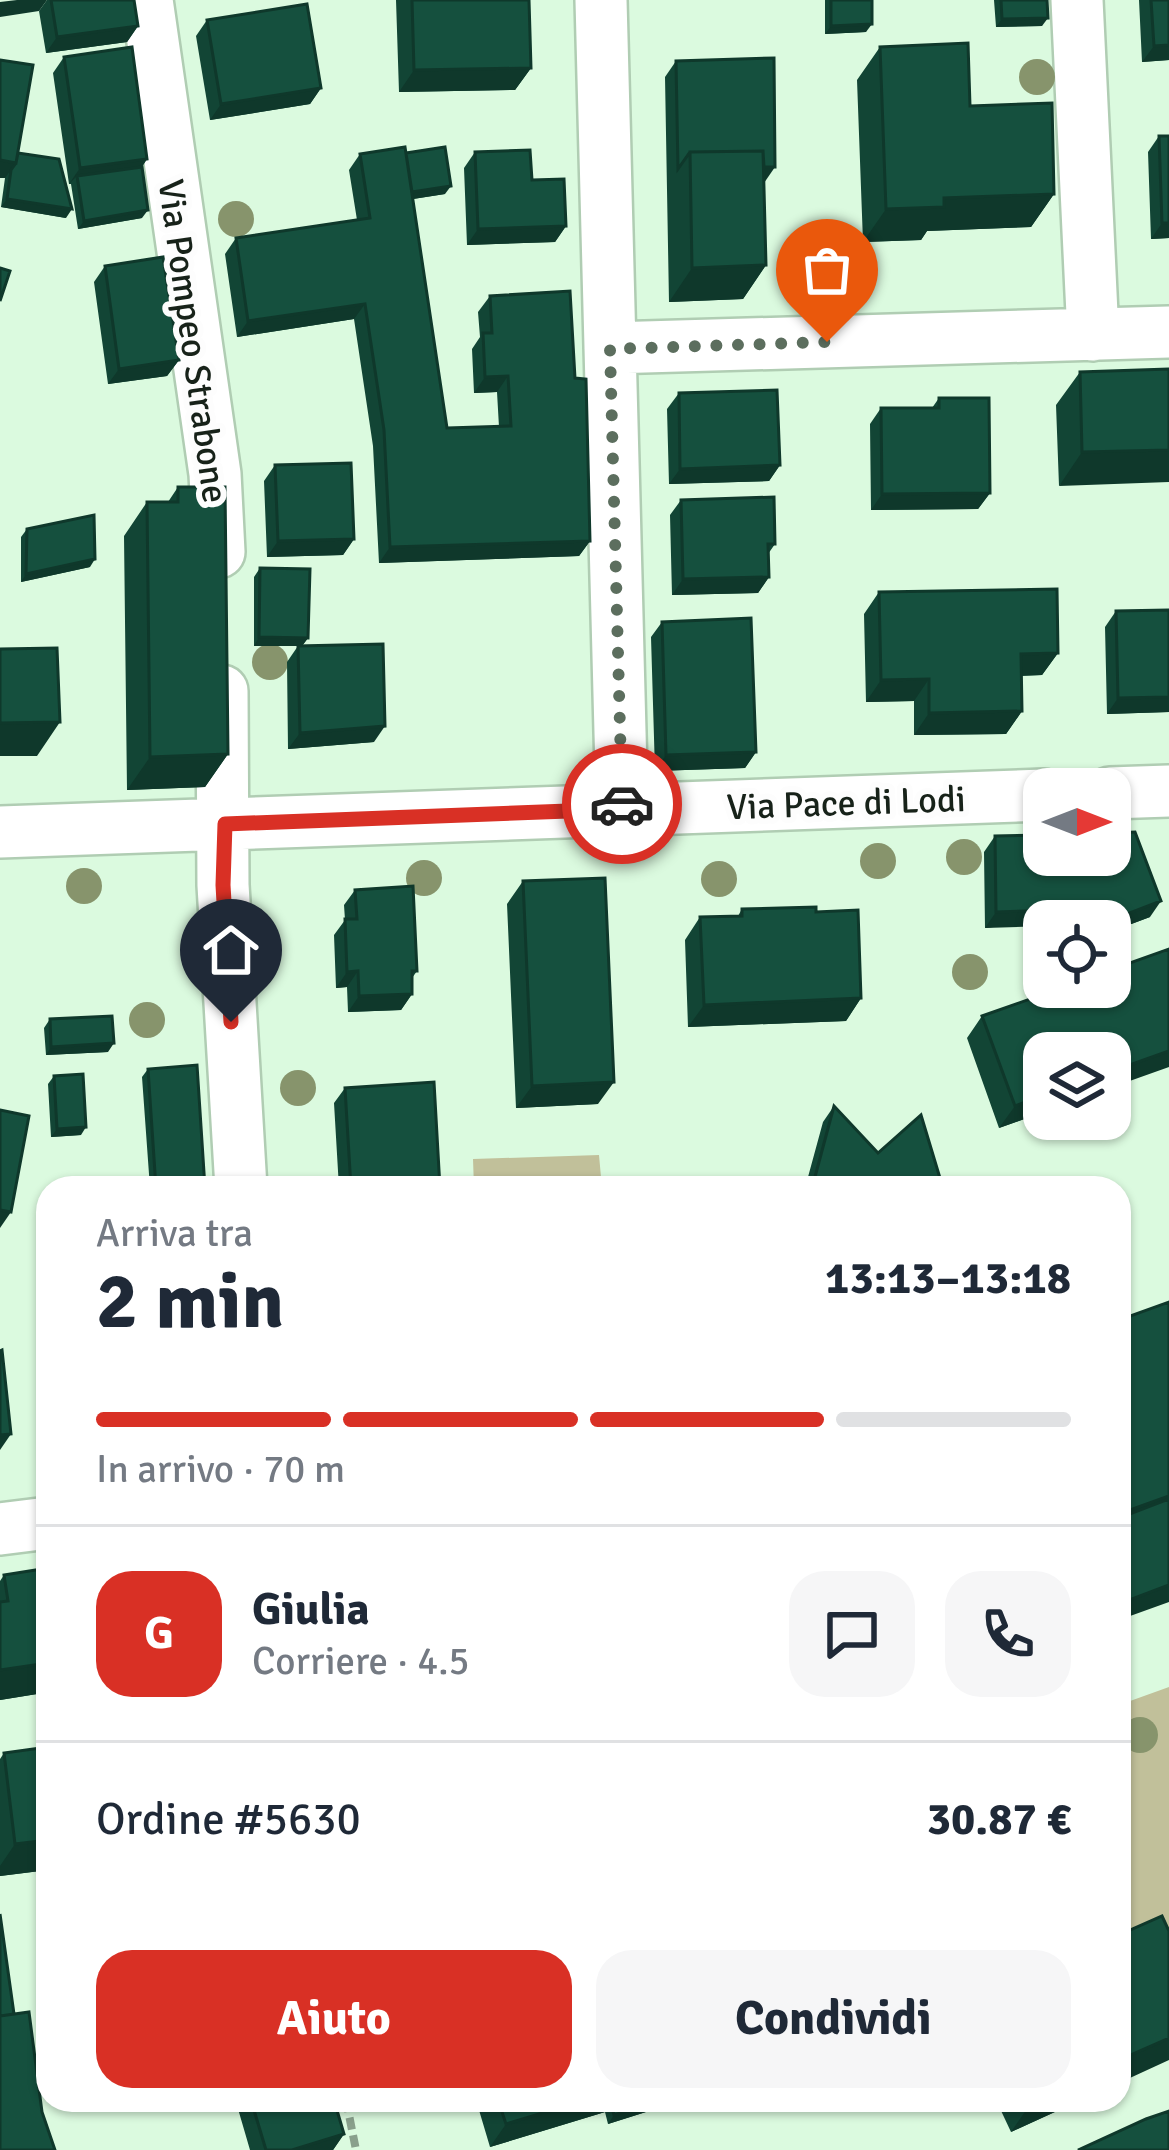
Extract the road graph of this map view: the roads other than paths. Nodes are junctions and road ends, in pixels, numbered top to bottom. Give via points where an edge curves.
1 (147, 0) edge
2 (601, 0) edge
3 (1077, 0) edge
4 (1169, 332) edge
5 (1093, 334) junction
6 (610, 349) junction
7 (1131, 794) edge
8 (1168, 795) edge
9 (1023, 796) edge
10 (622, 809) junction
11 (225, 824) junction
12 (0, 832) edge
13 (241, 1176) edge
14 (36, 1524) edge
15 (0, 1529) edge

1 - 11 street, Via Pompeo Strabone via 215,474
2 - 6 street
3 - 5 street
4 - 5 street
5 - 6 street
6 - 10 street
7 - 8 street
9 - 10 street, Via Pace di Lodi
10 - 11 street, Via Pace di Lodi
11 - 12 street, Via Pace di Lodi
11 - 13 street, Via Pompeo Strabone
14 - 15 street

